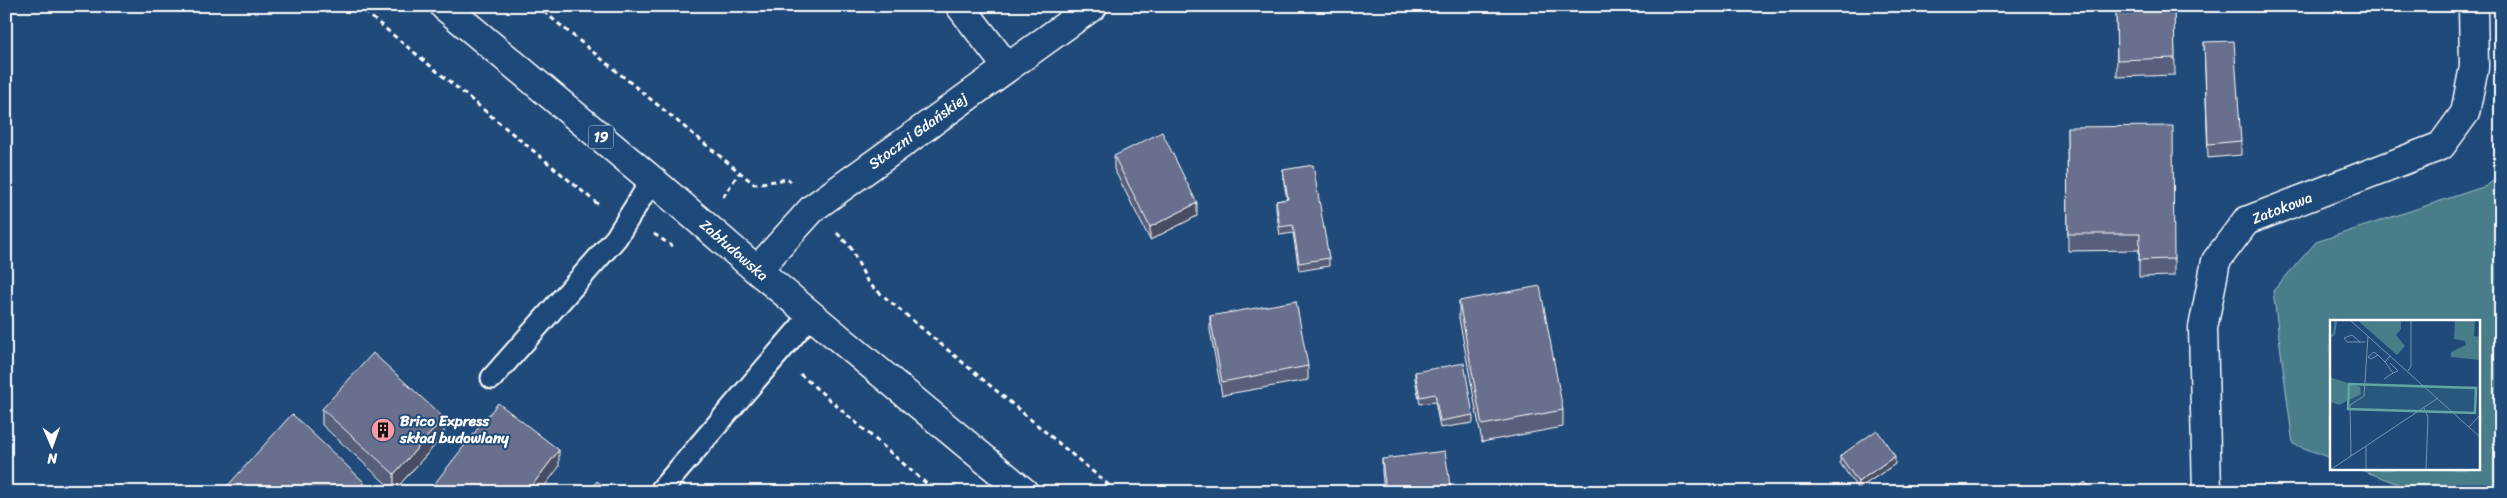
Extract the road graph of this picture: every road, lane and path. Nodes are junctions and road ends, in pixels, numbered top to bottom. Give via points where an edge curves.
1 (358, 6) edge
2 (444, 6) edge
3 (960, 6) edge
4 (1093, 6) edge
5 (2473, 6) edge
6 (1007, 66) junction
7 (652, 180) junction
8 (624, 226) junction
9 (756, 270) junction
10 (811, 315) junction
11 (778, 355) junction
12 (492, 378) dead end
13 (662, 489) dead end
14 (936, 492) edge
15 (1024, 492) edge
16 (2207, 492) edge

1 - 8 path
2 - 7 main road, Zabłudowska / 19
3 - 6 main road
4 - 6 main road, Stoczni Gdańskiej
5 - 16 main road, Zatokowa via 2474,67 2465,113 2441,146 2246,221 2216,261 2203,328
6 - 9 main road, Stoczni Gdańskiej via 813,208
7 - 8 lane
7 - 9 main road, Zabłudowska / 19
8 - 12 lane
9 - 10 main road, Zabłudowska / 19
10 - 11 lane
10 - 15 main road, Zabłudowska / 19
11 - 13 lane
11 - 14 path

